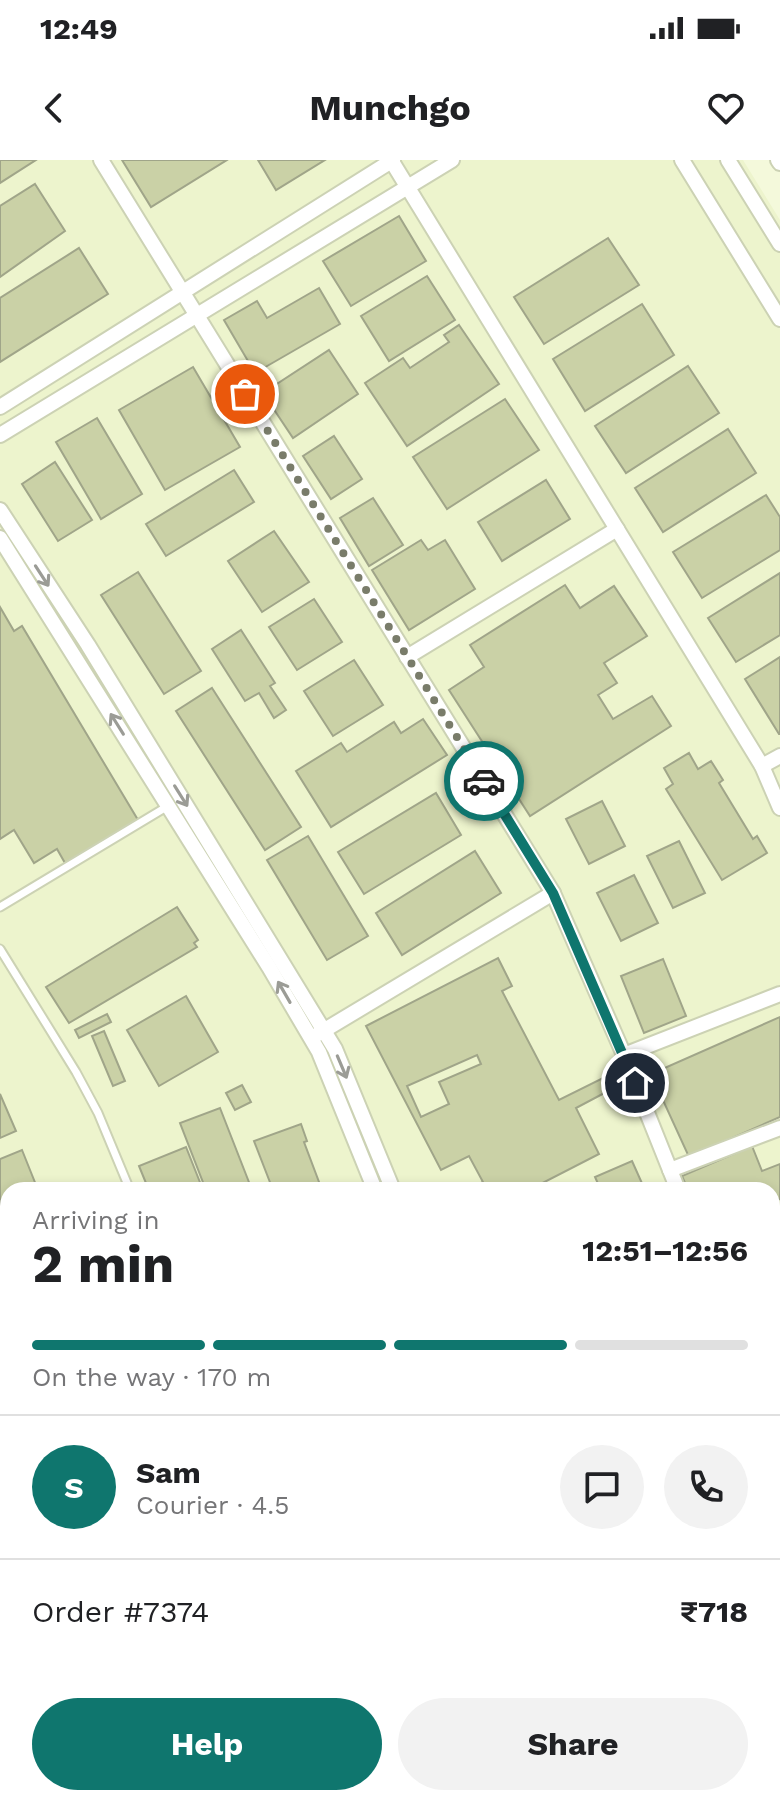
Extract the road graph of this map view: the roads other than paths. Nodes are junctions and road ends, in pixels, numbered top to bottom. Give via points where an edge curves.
1 (101, 160) edge
2 (392, 160) edge
3 (452, 160) edge
4 (682, 160) edge
5 (728, 160) edge
6 (408, 187) junction
7 (780, 244) edge
8 (181, 292) junction
9 (197, 316) junction
10 (780, 319) edge
11 (0, 407) edge
12 (0, 435) edge
13 (0, 510) edge
14 (617, 529) junction
15 (0, 538) edge
16 (407, 657) junction
17 (780, 756) edge
18 (762, 766) junction
19 (168, 806) junction
20 (780, 808) edge
21 (553, 893) junction
22 (0, 907) edge
23 (0, 949) edge
24 (780, 994) edge
25 (318, 1035) junction
26 (624, 1055) junction
27 (780, 1128) edge
28 (670, 1170) junction
29 (127, 1182) edge
30 (372, 1182) edge
31 (390, 1182) edge
32 (675, 1182) edge

1 - 8 street
2 - 6 street
2 - 8 street
3 - 6 street
4 - 10 street
5 - 7 street
6 - 9 street
6 - 14 street
8 - 9 street
8 - 11 street
9 - 12 street
9 - 16 street
13 -> 25 street via 88,645
14 - 16 street
14 - 18 street
19 -> 15 street
16 - 21 street
17 - 18 street
18 - 20 street
19 - 22 lane
25 -> 19 street
21 - 25 street
21 - 26 street
23 - 29 lane via 76,1072
24 - 26 street
25 - 30 street
25 -> 31 street via 335,1049
26 - 28 street
27 - 28 street
28 - 32 street

